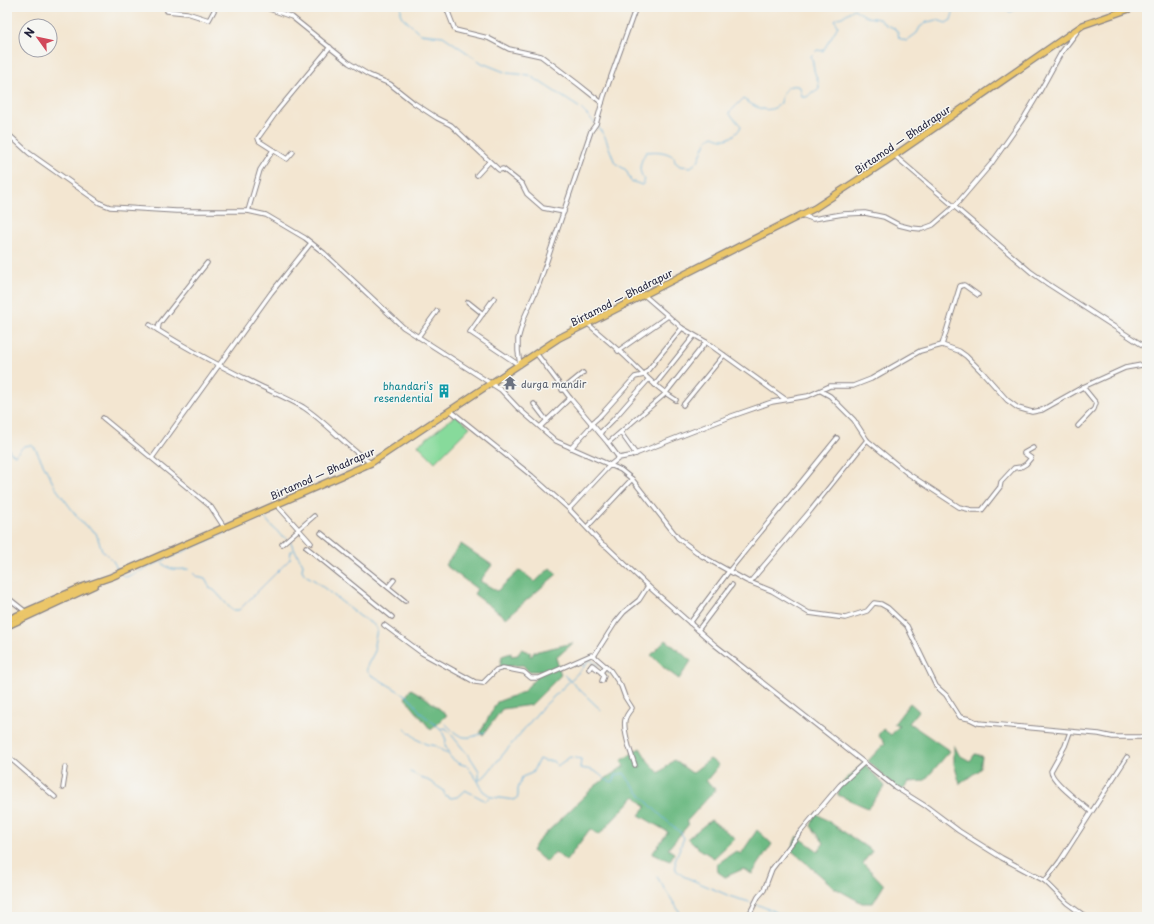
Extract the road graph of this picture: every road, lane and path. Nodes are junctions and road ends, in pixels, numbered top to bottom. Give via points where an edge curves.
1 (216, 7) edge
2 (264, 7) edge
3 (446, 7) edge
4 (636, 7) edge
5 (1135, 7) edge
6 (167, 11) dead end
7 (1083, 25) junction
8 (330, 46) junction
9 (602, 103) junction
10 (7, 133) edge
11 (273, 150) junction
12 (293, 152) dead end
13 (895, 156) junction
14 (489, 162) junction
15 (477, 175) dead end
16 (955, 206) junction
17 (248, 211) junction
18 (564, 212) junction
19 (801, 215) junction
20 (311, 243) junction
21 (207, 263) dead end
22 (644, 295) junction
23 (978, 295) dead end
24 (494, 298) dead end
25 (468, 302) dead end
26 (436, 311) dead end
27 (483, 314) junction
28 (668, 316) junction
29 (588, 324) junction
30 (150, 325) dead end
31 (682, 328) junction
32 (158, 330) junction
33 (418, 336) junction
34 (694, 336) junction
35 (706, 342) junction
36 (942, 345) junction
37 (1147, 348) edge
38 (618, 351) junction
39 (536, 353) junction
40 (724, 355) junction
41 (1147, 364) edge
42 (520, 365) junction
43 (220, 366) junction
44 (582, 373) dead end
45 (644, 375) junction
46 (648, 380) junction
47 (492, 384) junction
48 (655, 385) junction
49 (1083, 387) junction
50 (562, 390) junction
51 (821, 391) junction
52 (665, 394) junction
53 (570, 398) junction
54 (785, 399) junction
55 (676, 400) dead end
56 (534, 404) dead end
57 (683, 405) dead end
58 (451, 411) junction
59 (103, 418) dead end
60 (547, 420) junction
61 (592, 424) junction
62 (541, 426) junction
63 (1078, 426) dead end
64 (600, 433) junction
65 (621, 433) junction
66 (837, 438) dead end
67 (867, 440) junction
68 (608, 442) junction
69 (571, 448) junction
70 (1033, 448) dead end
71 (636, 454) junction
72 (152, 458) junction
73 (619, 458) junction
74 (371, 463) junction
75 (610, 465) junction
76 (632, 478) junction
77 (276, 504) junction
78 (569, 509) junction
79 (314, 516) dead end
80 (224, 526) junction
81 (587, 528) junction
82 (299, 529) junction
83 (321, 533) dead end
84 (311, 543) dead end
85 (282, 544) dead end
86 (306, 547) dead end
87 (729, 571) junction
88 (394, 580) dead end
89 (102, 581) junction
90 (750, 582) junction
91 (732, 585) dead end
92 (648, 586) junction
93 (388, 587) junction
94 (7, 597) edge
95 (405, 601) dead end
96 (26, 612) junction
97 (392, 617) dead end
98 (7, 620) edge
99 (690, 623) junction
100 (384, 625) dead end
101 (7, 626) edge
102 (698, 630) junction
103 (594, 656) junction
104 (606, 666) junction
105 (589, 669) dead end
106 (601, 672) junction
107 (602, 681) dead end
108 (1070, 732) junction
109 (1147, 737) edge
110 (1127, 757) dead end
111 (12, 760) dead end
112 (864, 763) junction
113 (635, 765) dead end
114 (66, 767) dead end
115 (64, 788) dead end
116 (55, 797) dead end
117 (1091, 812) junction
118 (1045, 881) junction
119 (748, 917) edge
120 (1086, 917) edge

1 - 6 street via 209,20 187,13
2 - 8 street via 292,17
3 - 9 street via 455,30 488,38 509,49 541,56
4 - 9 street
5 - 7 main road, Birtamod — Bhadrapur
7 - 13 main road, Birtamod — Bhadrapur
7 - 16 street via 1061,53 1008,141
8 - 11 street via 258,138
8 - 14 street via 349,63 390,84 414,103 451,125
9 - 18 street
10 - 17 street via 29,154 100,203 110,207 176,211
11 - 12 street via 287,159
11 - 17 street via 260,170
13 - 16 street
13 - 19 main road, Birtamod — Bhadrapur
14 - 15 street
14 - 18 street via 513,176 522,184 527,194 543,208
16 - 19 street via 933,225 922,229 900,225 884,217 865,213 813,219
16 - 37 street via 1042,280
17 - 20 street via 266,215
18 - 42 street via 539,284 524,318 518,339
19 - 22 main road, Birtamod — Bhadrapur
20 - 33 street via 403,327
20 - 43 street via 271,293
21 - 32 street via 159,324
22 - 28 street
22 - 29 main road, Birtamod — Bhadrapur
23 - 36 street via 964,284 960,286
24 - 27 street
25 - 27 street
26 - 33 street
27 - 42 street via 470,332
28 - 31 street
28 - 38 street
29 - 38 street
29 - 39 main road, Birtamod — Bhadrapur
30 - 32 street
31 - 34 street
31 - 45 street
32 - 43 street
33 - 47 street
34 - 35 street
34 - 48 street
35 - 40 street
35 - 52 street
36 - 49 street via 966,356 1007,400 1018,408 1032,412 1042,410
36 - 51 street via 920,351 871,379 853,386 830,386
38 - 45 street
39 - 42 main road, Birtamod — Bhadrapur
39 - 50 street
40 - 54 street
40 - 57 street
41 - 49 street via 1125,368
42 - 47 main road, Birtamod — Bhadrapur
43 - 72 street
43 - 74 street via 303,408
44 - 50 street
45 - 46 street
45 - 61 street via 635,377
46 - 48 street
46 - 64 street
47 - 58 main road, Birtamod — Bhadrapur
47 - 62 street
48 - 52 street
49 - 63 street via 1096,403 1094,409
50 - 53 street
51 - 54 street via 808,396
51 - 67 street via 830,396 854,420
52 - 55 street
52 - 65 street
53 - 60 street
53 - 61 street
54 - 71 street via 732,416
56 - 60 street
58 - 74 main road, Birtamod — Bhadrapur
58 - 78 street
59 - 72 street
60 - 62 street
61 - 64 street
61 - 69 street
62 - 69 street via 556,441
64 - 68 street
65 - 68 street
65 - 71 street
66 - 87 street
67 - 70 street via 907,473 942,497 960,507 972,510 982,510 1014,468 1021,467 1032,458 1024,453
67 - 90 street
68 - 73 street
69 - 75 street
71 - 73 street
72 - 80 street via 211,507
73 - 75 street
74 - 77 main road, Birtamod — Bhadrapur
75 - 76 street
75 - 78 street
76 - 81 street
76 - 87 street via 678,538 702,556
77 - 80 main road, Birtamod — Bhadrapur
77 - 82 street
78 - 81 street
79 - 82 street
80 - 89 main road, Birtamod — Bhadrapur
81 - 92 street
82 - 84 street
82 - 85 street
83 - 93 street
86 - 97 street
87 - 90 street
87 - 99 street
88 - 93 street
89 - 96 main road, Birtamod — Bhadrapur
89 - 101 main road, Birtamod — Bhadrapur
90 - 108 street via 772,591 809,613 845,618 867,611 874,603 881,604 907,626 936,686 946,695 960,716 978,723
91 - 102 street
92 - 99 street
92 - 103 street via 639,600 615,623
93 - 95 street
94 - 96 street
96 - 98 main road, Birtamod — Bhadrapur
99 - 102 street
100 - 103 street via 422,652 475,682 483,682 496,670 503,668 524,672 531,678 539,678 591,655
102 - 112 street
103 - 104 street
104 - 106 street
104 - 113 street via 622,686 632,708 625,721
105 - 106 street via 592,665
106 - 107 street via 604,676
108 - 109 street via 1113,737
108 - 117 street via 1051,774
110 - 117 street
111 - 116 street
112 - 118 street via 959,831
112 - 119 street via 840,785 802,830 772,870
114 - 115 street
117 - 118 street
118 - 120 street via 1067,903

